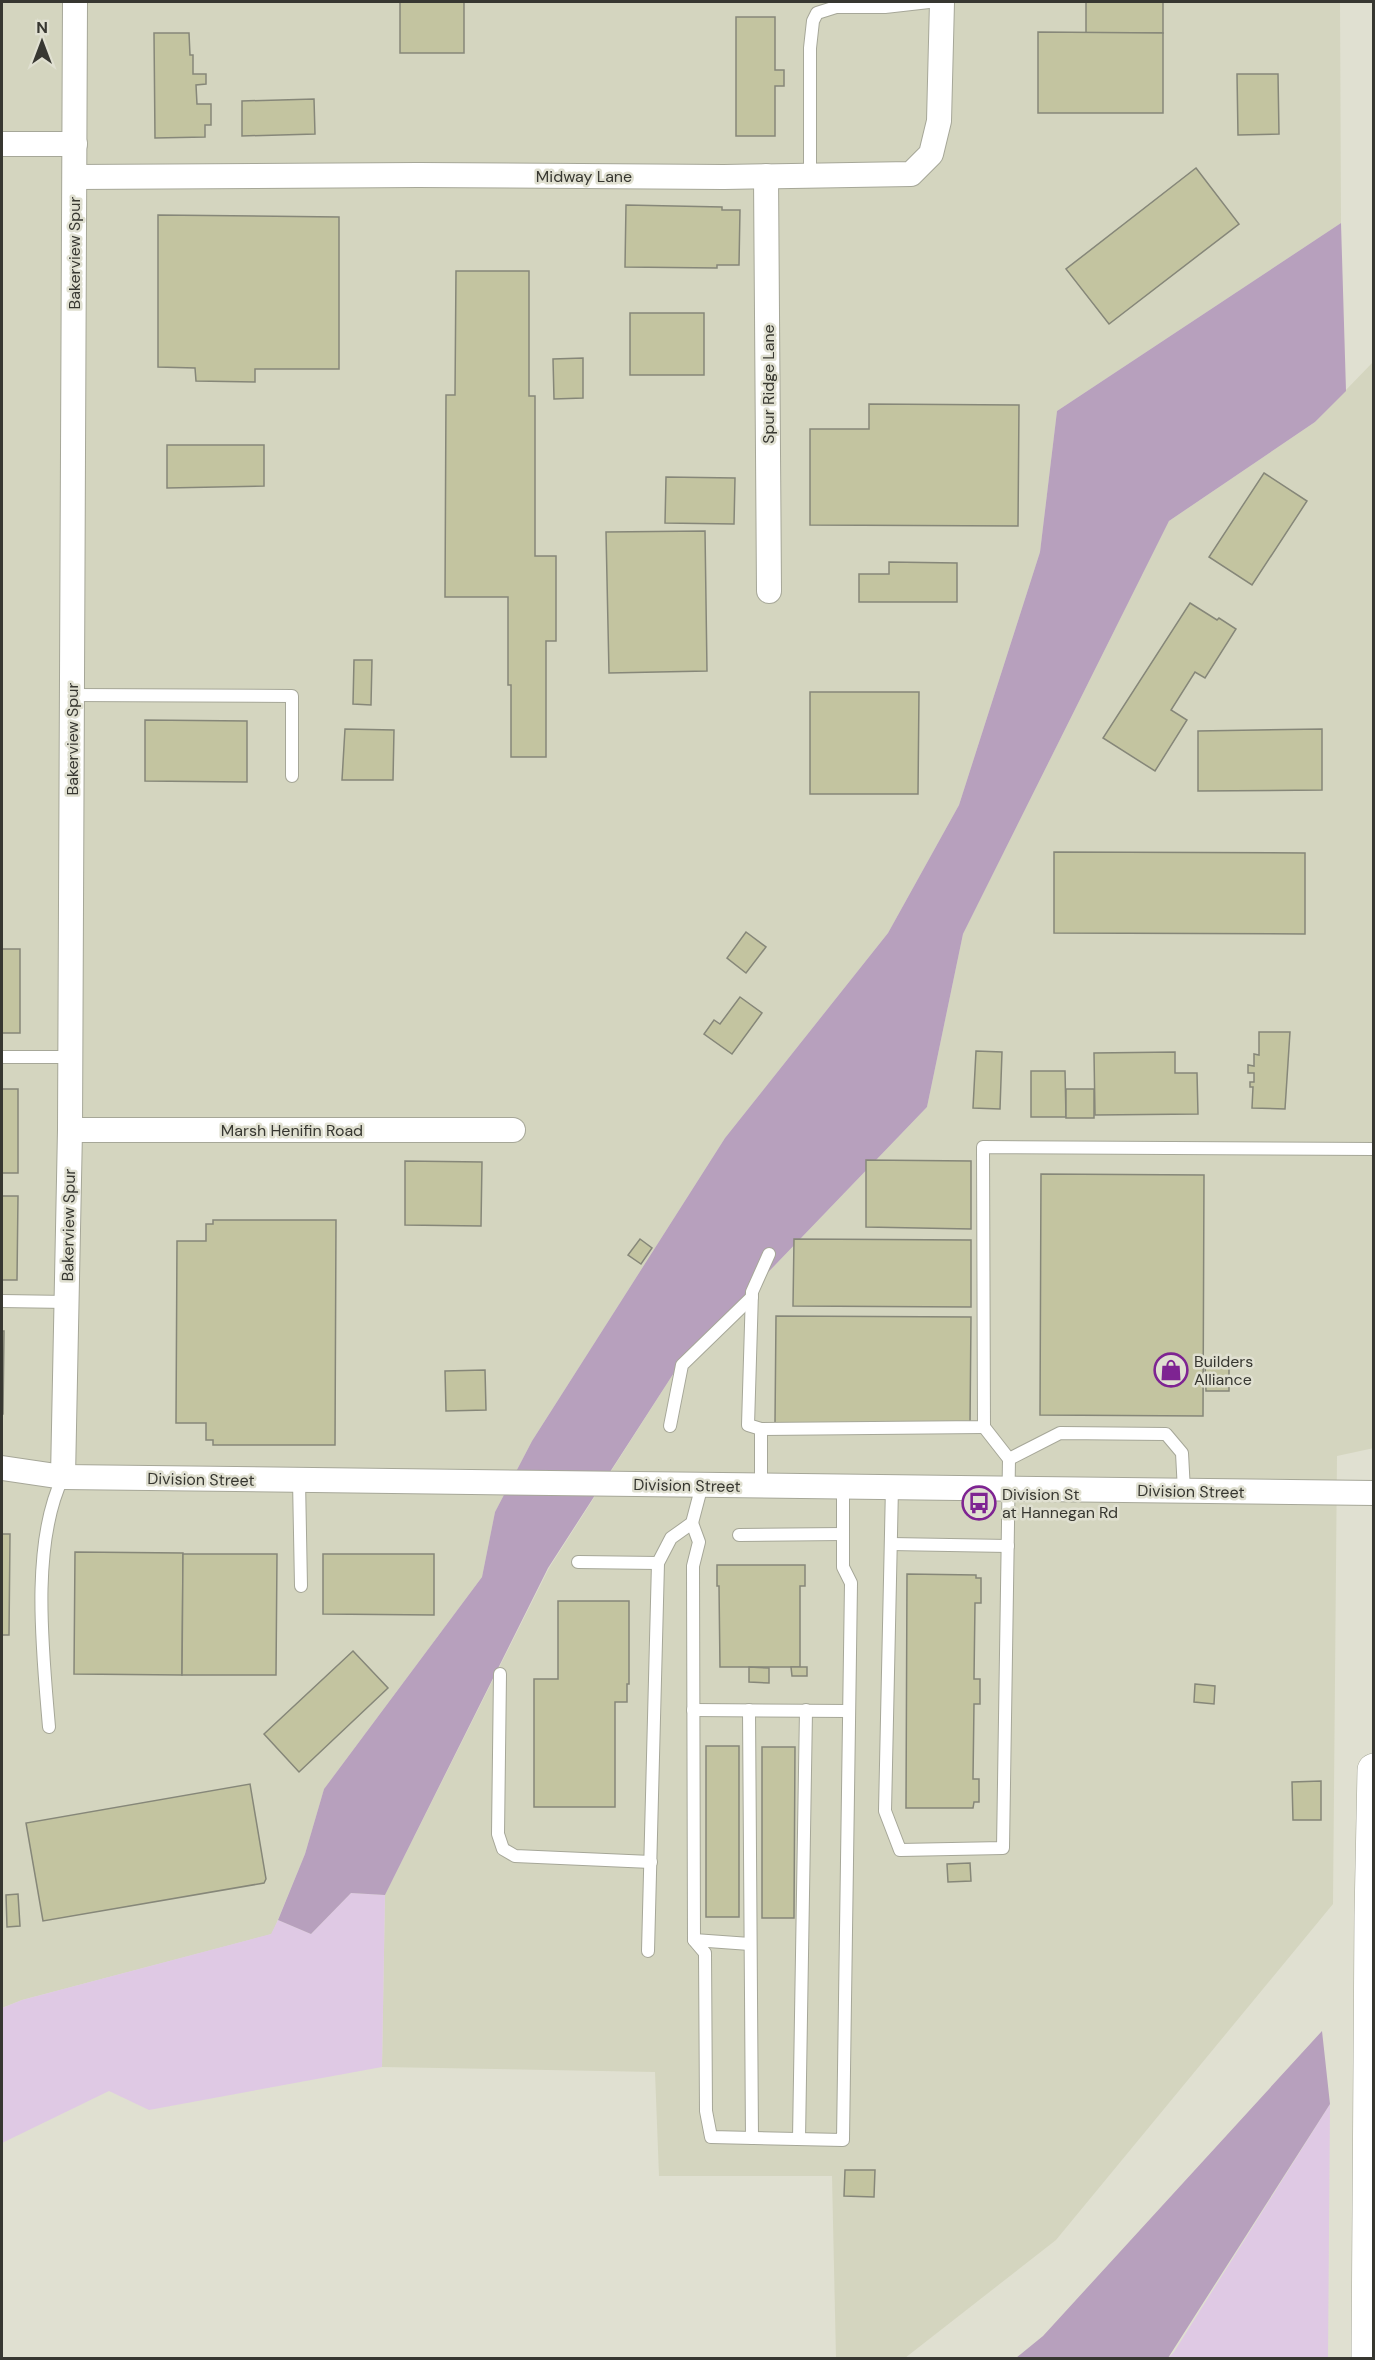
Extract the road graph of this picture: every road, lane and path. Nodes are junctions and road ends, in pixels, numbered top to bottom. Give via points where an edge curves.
1 (75, 2) edge
2 (929, 2) edge
3 (942, 2) edge
4 (2, 144) edge
5 (75, 144) junction
6 (766, 176) junction
7 (810, 176) junction
8 (75, 177) junction
9 (769, 591) dead end
10 (72, 695) junction
11 (292, 776) dead end
12 (2, 1057) edge
13 (70, 1057) junction
14 (70, 1130) junction
15 (513, 1130) dead end
16 (1374, 1149) edge
17 (769, 1254) dead end
18 (752, 1297) junction
19 (2, 1301) edge
20 (67, 1302) junction
21 (670, 1426) dead end
22 (984, 1427) junction
23 (761, 1429) junction
24 (1009, 1459) junction
25 (2, 1468) edge
26 (63, 1477) junction
27 (298, 1480) junction
28 (702, 1485) junction
29 (761, 1485) junction
30 (843, 1486) junction
31 (892, 1487) junction
32 (1008, 1489) junction
33 (1184, 1491) junction
34 (1374, 1493) edge
35 (692, 1523) junction
36 (843, 1534) junction
37 (740, 1535) dead end
38 (891, 1544) junction
39 (1008, 1546) junction
40 (578, 1562) dead end
41 (658, 1563) junction
42 (301, 1586) dead end
43 (500, 1674) dead end
44 (693, 1710) junction
45 (749, 1710) junction
46 (806, 1710) junction
47 (849, 1711) junction
48 (50, 1727) dead end
49 (1374, 1770) edge
50 (651, 1862) junction
51 (694, 1940) junction
52 (750, 1944) junction
53 (648, 1951) dead end
54 (752, 2138) junction
55 (800, 2139) junction
56 (1368, 2358) edge

1 - 5 street, Bakerview Spur
2 - 7 lane via 836,7 817,13 810,48
3 - 7 street, Midway Lane via 939,121 931,154 911,174
4 - 5 street
5 - 8 street, Bakerview Spur
6 - 7 street, Midway Lane
6 - 8 street, Midway Lane
6 - 9 street, Spur Ridge Lane
8 - 10 street, Bakerview Spur
10 - 11 lane via 292,696
10 - 13 street, Bakerview Spur
12 - 13 lane
13 - 14 street, Bakerview Spur
14 - 15 street, Marsh Henifin Road
14 - 20 street, Bakerview Spur
16 - 22 lane via 983,1147
17 - 18 lane
18 - 21 lane via 682,1365
18 - 23 lane via 748,1425
19 - 20 lane
20 - 26 street, Bakerview Spur
22 - 23 lane
22 - 24 lane
23 - 29 lane
24 - 32 lane
24 - 33 lane via 1060,1433 1166,1434 1182,1453
25 - 26 street, Division Street
26 - 27 street, Division Street
26 - 48 lane via 53,1497 43,1573 43,1651
27 - 28 street, Division Street
27 - 42 lane
28 - 29 street, Division Street
28 - 35 lane
29 - 30 street, Division Street
30 - 31 street, Division Street
30 - 36 lane
31 - 32 street, Division Street
31 - 38 lane
32 - 33 street, Division Street
32 - 39 lane
33 - 34 street, Division Street
35 - 41 lane via 671,1538
35 - 44 lane via 699,1542 693,1566
36 - 37 lane
36 - 47 lane via 843,1567 851,1584
38 - 39 lane
38 - 39 lane via 885,1810 900,1850 1004,1848
40 - 41 lane
41 - 50 lane
43 - 50 lane via 498,1833 503,1849 515,1856
44 - 45 lane
44 - 51 lane
45 - 46 lane
45 - 52 lane
46 - 47 lane
46 - 55 lane
47 - 55 lane via 843,2140
49 - 56 main road
50 - 53 lane
51 - 52 lane
51 - 54 lane via 705,1953 706,2111 711,2137
52 - 54 lane
54 - 55 lane

